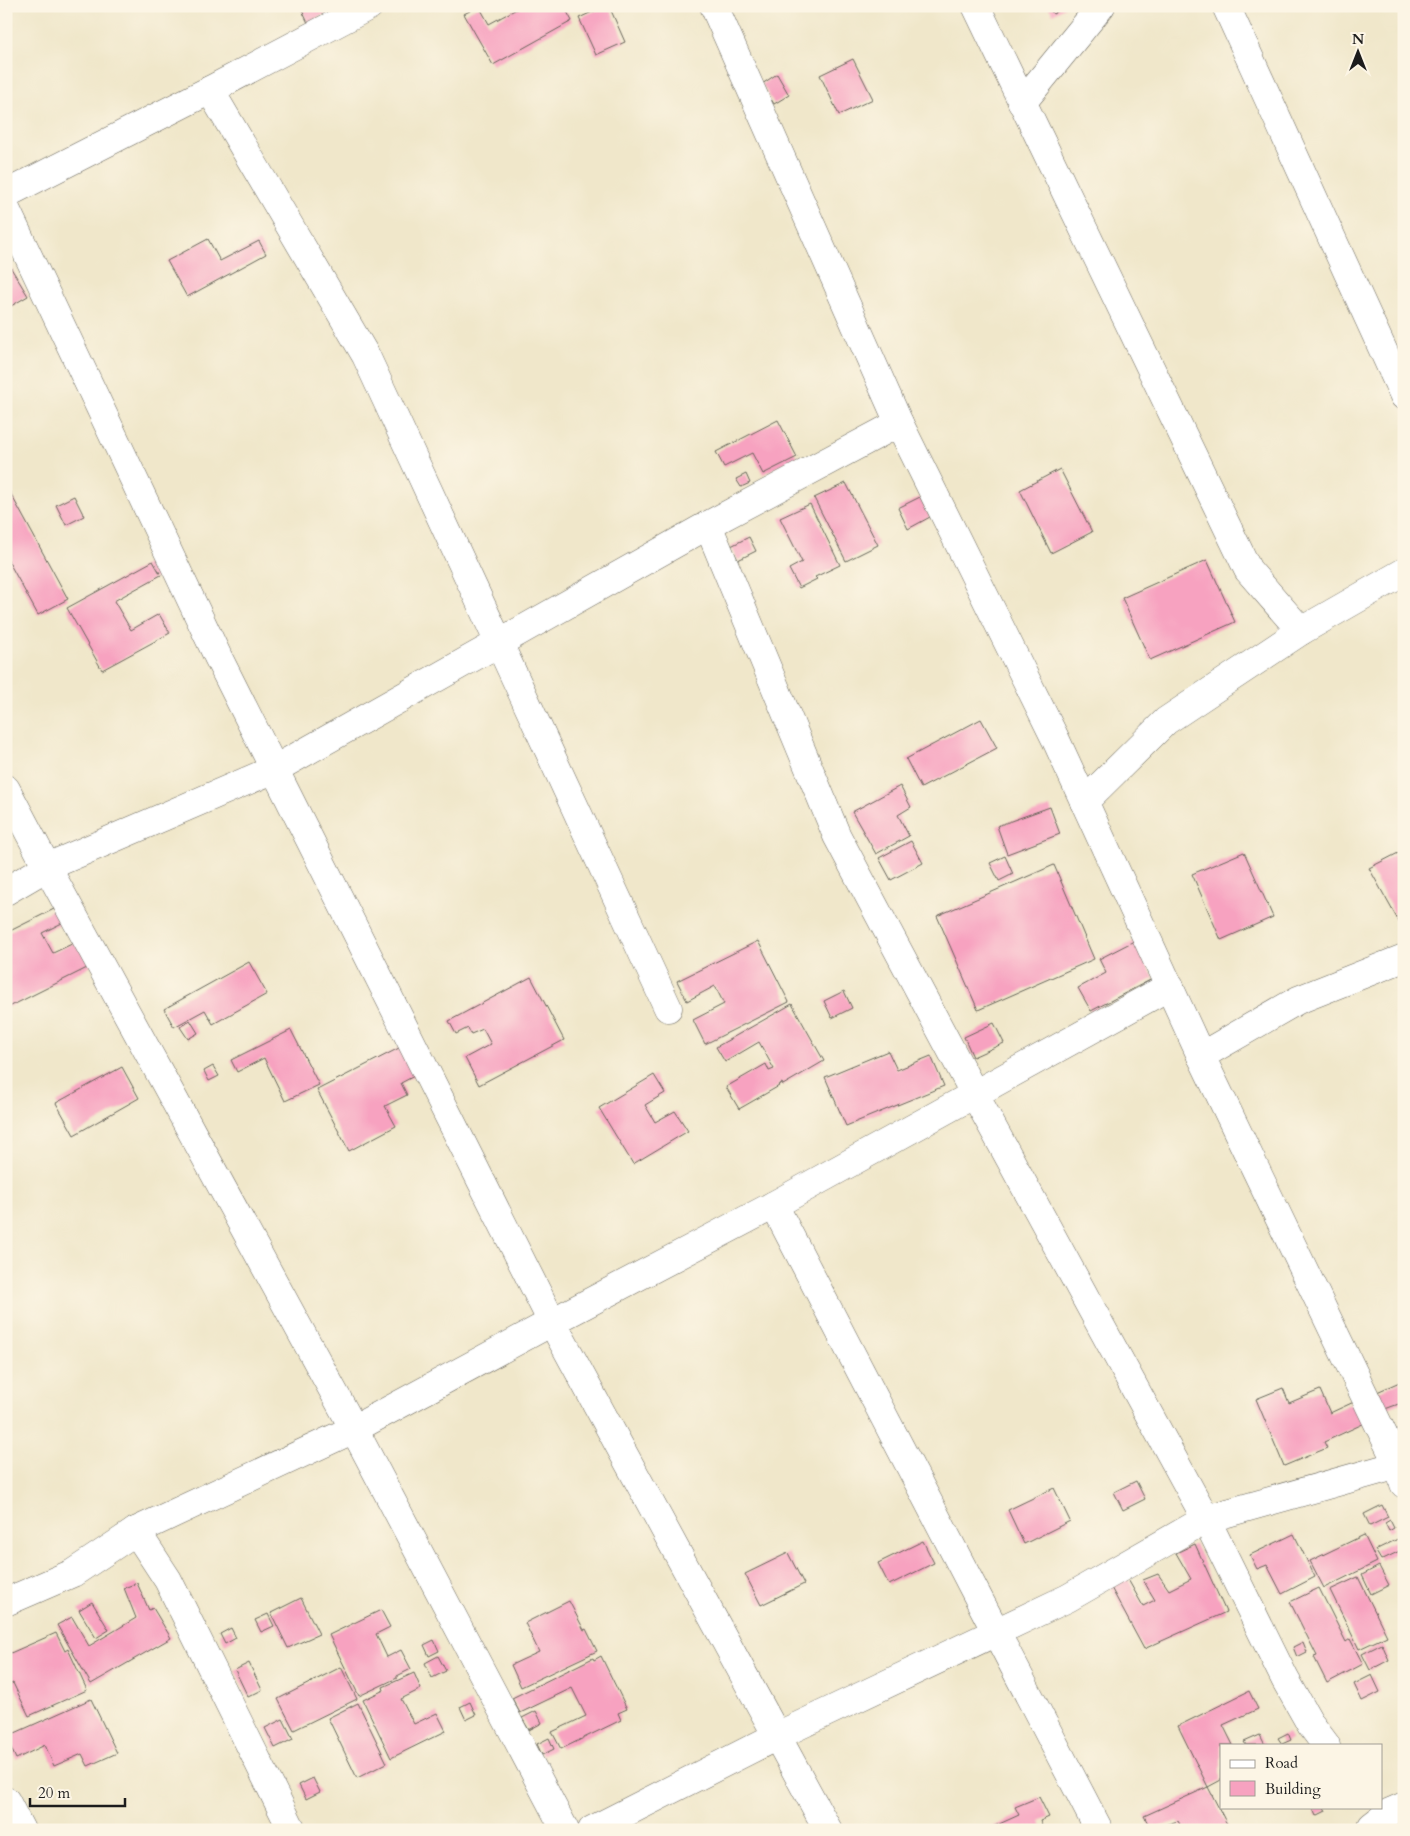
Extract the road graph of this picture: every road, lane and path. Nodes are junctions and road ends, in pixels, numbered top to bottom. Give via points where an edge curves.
1 (368, 6) edge
2 (714, 6) edge
3 (976, 6) edge
4 (1101, 6) edge
5 (1226, 6) edge
6 (210, 90) junction
7 (1022, 103) junction
8 (6, 194) edge
9 (6, 209) edge
10 (1404, 396) edge
11 (899, 423) junction
12 (708, 525) junction
13 (1404, 572) edge
14 (1301, 631) junction
15 (499, 642) junction
16 (275, 769) junction
17 (6, 789) edge
18 (1084, 802) junction
19 (47, 867) junction
20 (6, 891) edge
21 (1404, 958) edge
22 (1170, 986) junction
23 (668, 1008) dead end
24 (1202, 1056) junction
25 (974, 1094) junction
26 (774, 1205) junction
27 (552, 1322) junction
28 (354, 1429) junction
29 (1401, 1475) edge
30 (1206, 1519) junction
31 (136, 1531) junction
32 (6, 1602) edge
33 (996, 1633) junction
34 (777, 1736) junction
35 (1325, 1744) edge
36 (6, 1801) edge
37 (1404, 1806) edge
38 (1371, 1821) edge
39 (21, 1830) edge
40 (292, 1830) edge
41 (566, 1830) edge
42 (592, 1830) edge
43 (828, 1830) edge
44 (1099, 1830) edge

1 - 6 street
2 - 11 street
3 - 7 street
4 - 7 street
5 - 10 street
6 - 8 street
6 - 15 street via 366,356
7 - 14 street via 1248,570
9 - 16 street via 218,657
11 - 12 street
11 - 18 street
12 - 15 street
12 - 25 street via 837,836
13 - 14 street
14 - 18 street via 1166,721
15 - 16 street
15 - 23 street
16 - 19 street
16 - 27 street
17 - 19 street
18 - 22 street
19 - 20 street
19 - 28 street
21 - 24 street via 1298,1000
22 - 24 street
22 - 25 street
24 - 29 street
25 - 26 street
25 - 30 street
26 - 27 street
26 - 33 street
27 - 28 street
27 - 34 street
28 - 31 street
28 - 41 street
29 - 30 street
30 - 33 street via 1068,1598
30 - 35 street via 1285,1679
31 - 32 street via 73,1572
31 - 40 street via 168,1580
33 - 34 street
33 - 44 street
34 - 42 street
34 - 43 street
36 - 39 street
37 - 38 street

